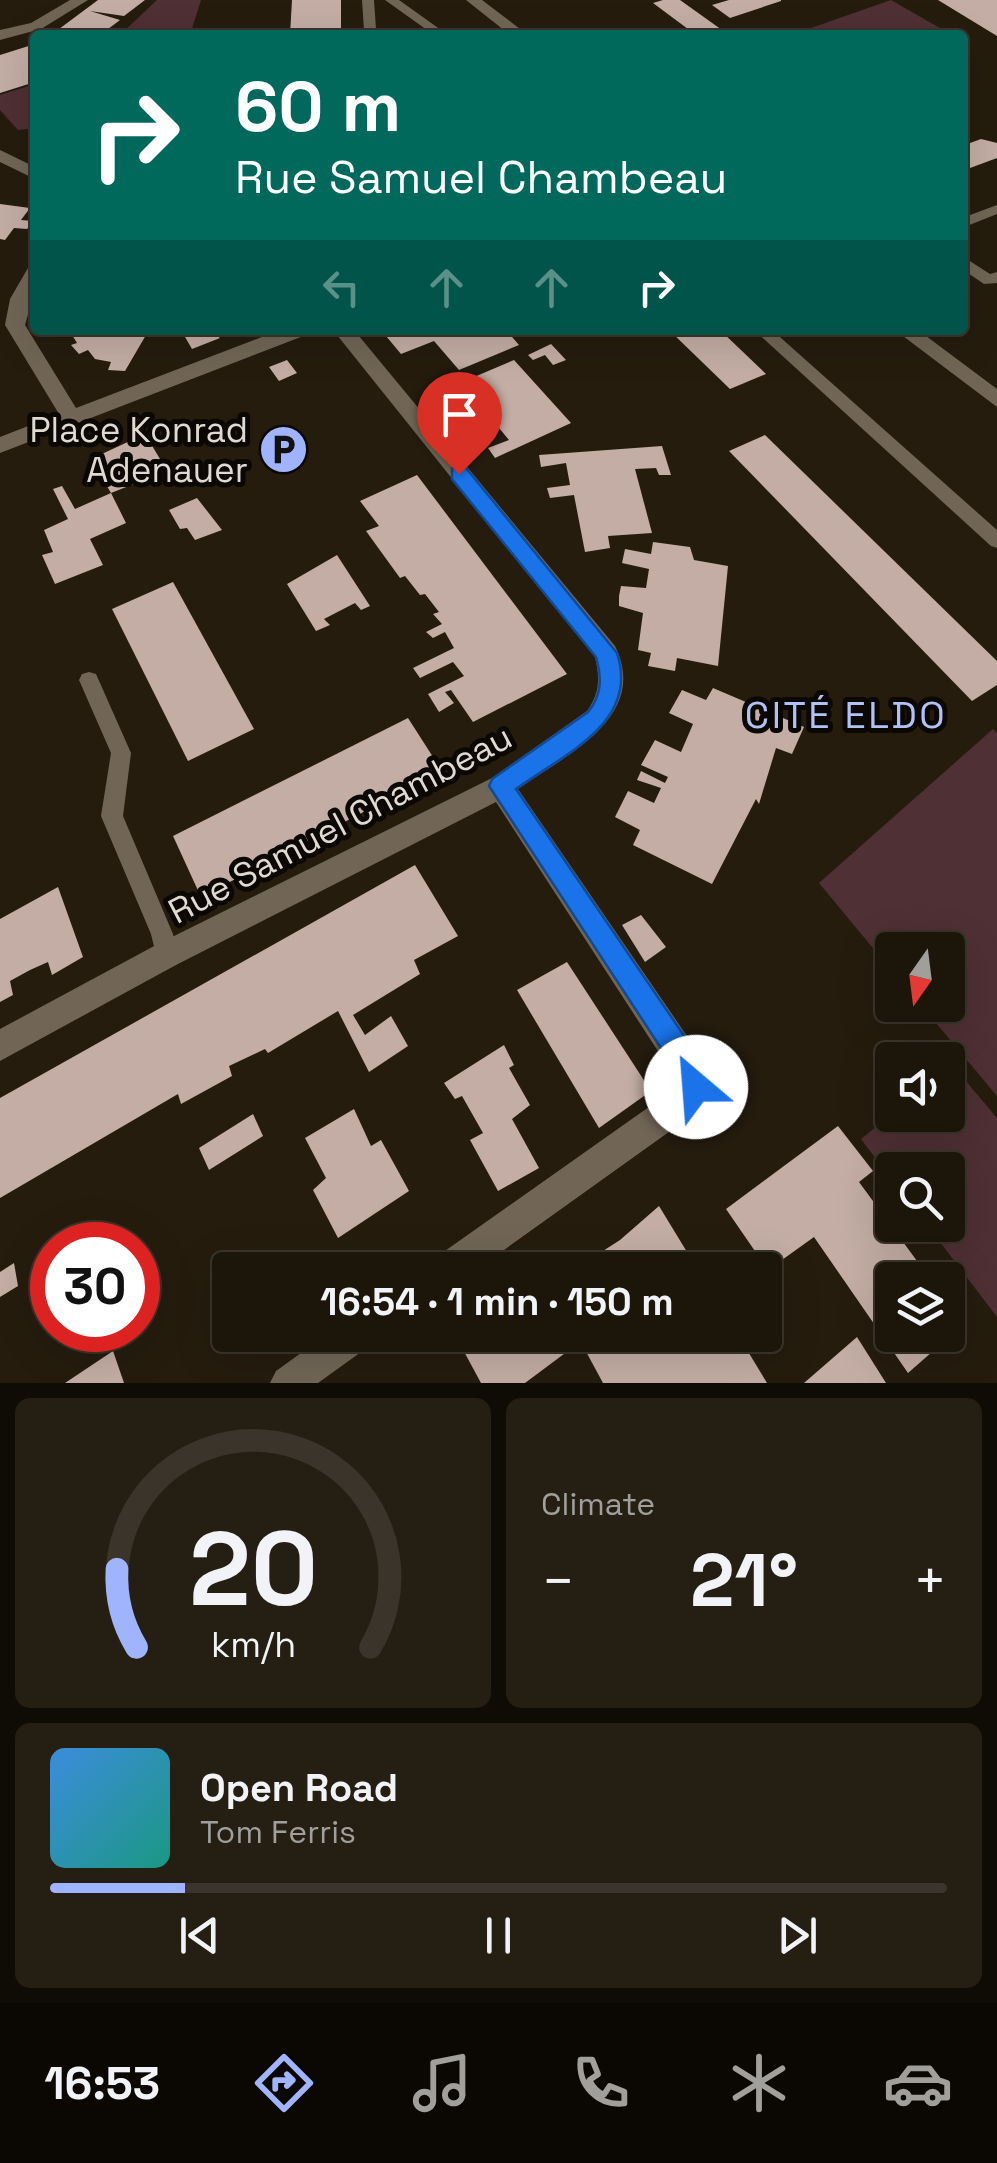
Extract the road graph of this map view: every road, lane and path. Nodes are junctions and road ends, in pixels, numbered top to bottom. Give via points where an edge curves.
1 (81, 0) edge
2 (368, 0) edge
3 (392, 0) edge
4 (473, 0) edge
5 (374, 30) edge
6 (435, 30) edge
7 (513, 30) edge
8 (0, 35) edge
9 (0, 155) edge
10 (30, 171) edge
11 (997, 209) edge
12 (968, 221) edge
13 (968, 265) edge
14 (997, 277) edge
15 (30, 281) edge
16 (8, 326) edge
17 (285, 335) edge
18 (347, 335) edge
19 (768, 335) edge
20 (912, 335) edge
21 (997, 400) edge
22 (70, 418) junction
23 (0, 444) edge
24 (997, 541) edge
25 (88, 680) dead end
26 (501, 786) junction
27 (166, 955) junction
28 (0, 1046) edge
29 (472, 1252) edge
30 (332, 1352) edge
31 (288, 1383) edge

1 - 8 street via 36,26
2 - 5 lane
3 - 6 lane
4 - 7 street
9 - 10 street
11 - 12 lane
13 - 14 lane via 989,280
15 - 16 street
16 - 22 street
17 - 22 street
18 - 26 street, Rue Samuel Chambeau via 606,653 612,674 608,704
19 - 24 lane
20 - 21 street
22 - 23 street
25 - 27 lane via 121,752 112,816
26 - 27 street, Rue Samuel Chambeau
26 - 29 street via 696,1087 690,1098
27 - 28 street, Rue Samuel Chambeau
30 - 31 street

